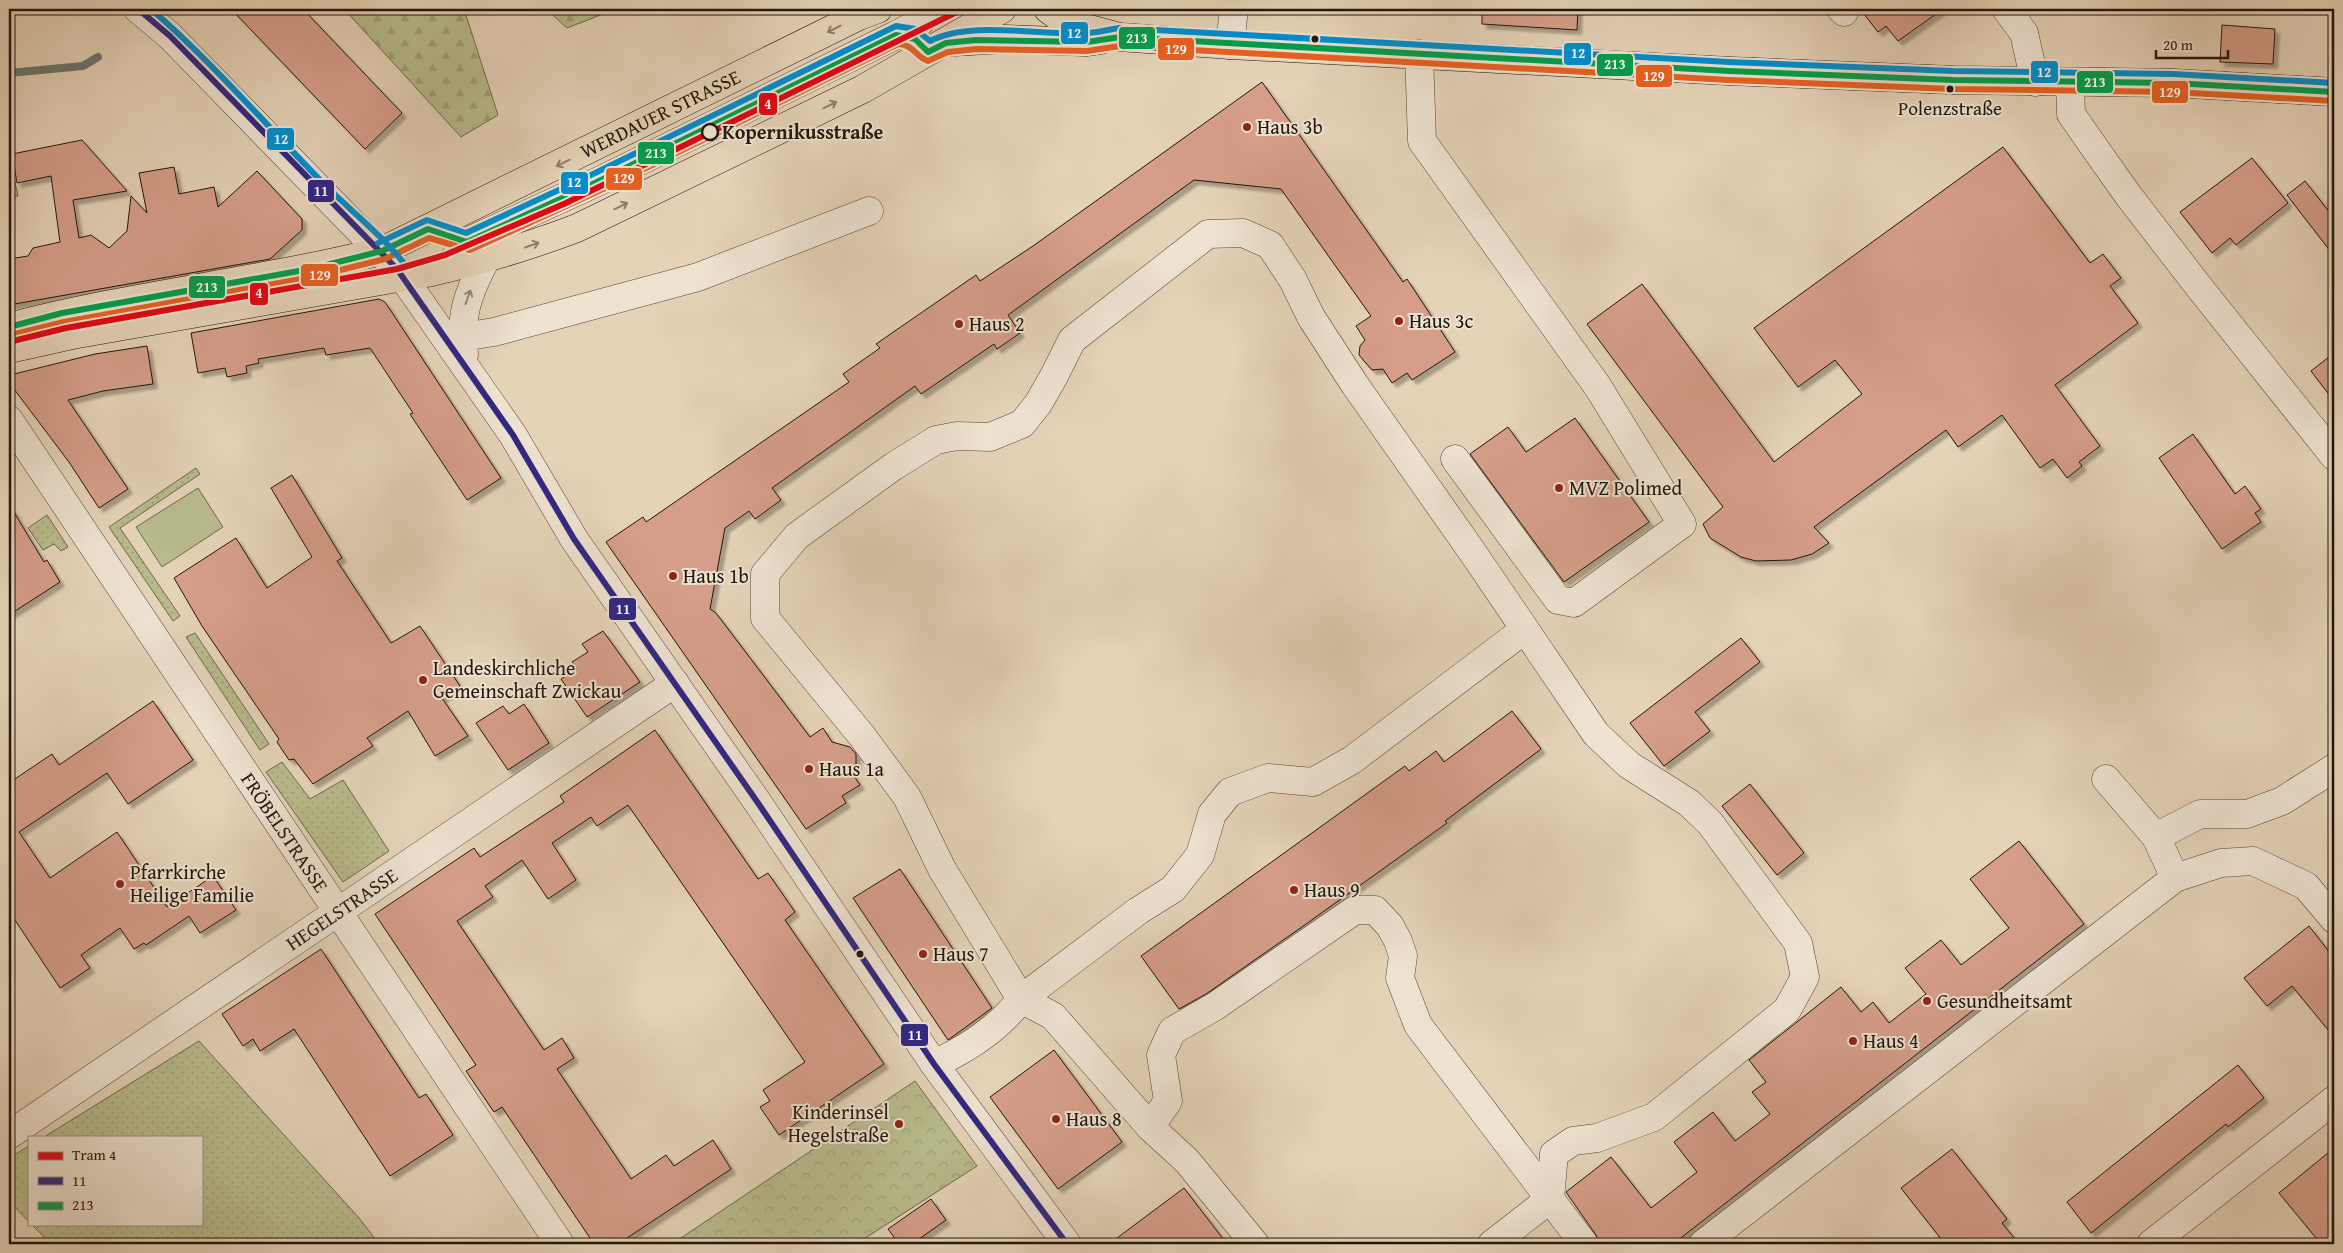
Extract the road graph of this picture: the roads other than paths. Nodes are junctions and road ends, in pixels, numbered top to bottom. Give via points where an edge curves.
1 (138, 9) edge
2 (878, 9) edge
3 (931, 9) edge
4 (1002, 9) edge
5 (1048, 9) edge
6 (1234, 9) edge
7 (2006, 9) edge
8 (896, 35) junction
9 (1120, 37) junction
10 (1230, 45) junction
11 (937, 47) junction
12 (1419, 54) junction
13 (2035, 82) junction
14 (2070, 82) junction
15 (2334, 92) edge
16 (869, 211) dead end
17 (428, 229) junction
18 (477, 251) junction
19 (382, 252) junction
20 (403, 277) junction
21 (9, 327) edge
22 (462, 337) junction
23 (9, 349) edge
24 (465, 364) junction
25 (9, 420) edge
26 (2334, 456) edge
27 (1455, 459) dead end
28 (1524, 630) junction
29 (675, 682) junction
30 (2334, 768) edge
31 (2106, 779) dead end
32 (2156, 837) junction
33 (2175, 878) junction
34 (338, 910) junction
35 (2334, 919) edge
36 (1020, 999) junction
37 (934, 1064) junction
38 (2334, 1100) edge
39 (1150, 1127) junction
40 (9, 1135) edge
41 (1550, 1199) junction
42 (560, 1244) edge
43 (1067, 1244) edge
44 (1255, 1244) edge
45 (1492, 1244) edge
46 (1584, 1244) edge
47 (1703, 1244) edge
48 (2151, 1244) edge

1 - 19 street via 170,36
2 -> 17 main road, WERDAUER STRASSE
3 - 8 street via 919,22
4 - 11 main road
5 - 9 main road via 1068,23
6 - 10 street
7 - 13 street via 2024,33
8 - 11 street
8 - 18 street via 571,194
9 - 10 main road
9 - 11 main road via 1087,42 1006,39
10 - 12 main road
18 -> 11 main road via 578,228 863,89
12 - 13 main road via 1728,71
12 - 27 street via 1422,141 1598,387 1682,524 1574,603 1558,600
13 - 14 main road
14 - 15 main road via 2173,83
14 - 26 street via 2071,114 2116,179
16 - 22 street via 698,277 494,332
17 - 18 street
17 - 19 main road, WERDAUER STRASSE
18 - 20 main road via 447,268
22 -> 18 street
19 - 20 street
19 - 21 main road, WERDAUER STRASSE via 310,269 62,313
20 - 23 main road via 72,334
20 - 24 street
22 - 24 street
24 - 29 street via 513,435 574,539
25 - 34 street, FRÖBELSTRASSE
28 - 36 street via 1352,760 1313,782 1268,778 1230,792 1212,814 1200,855 1173,889 1138,911
28 - 36 street via 1355,385 1270,245 1243,233 1208,234 1072,340 1050,383 1022,424 990,437 957,436 936,440 797,536 765,574 765,618 862,736 907,797 942,869
28 - 41 street via 1596,734 1629,765 1689,802 1710,823 1798,943 1805,977 1788,1010 1654,1116 1597,1138 1573,1141 1554,1154
29 - 34 street, HEGELSTRASSE
29 - 37 street
30 - 32 street via 2282,800 2247,814 2200,814
31 - 32 street
32 - 33 street
33 - 35 street via 2221,862 2253,861 2306,886
33 - 47 street
34 - 40 street, HEGELSTRASSE
34 - 42 street, FRÖBELSTRASSE
36 - 37 street via 1007,1018 959,1052
36 - 39 street via 1053,1016
37 - 43 street
38 - 48 street
39 - 41 street via 1168,1101 1162,1055 1172,1031 1214,1007 1355,910 1376,910 1398,941 1403,956 1400,978 1418,1025
39 - 44 street via 1187,1161
41 - 45 street
41 - 46 street

